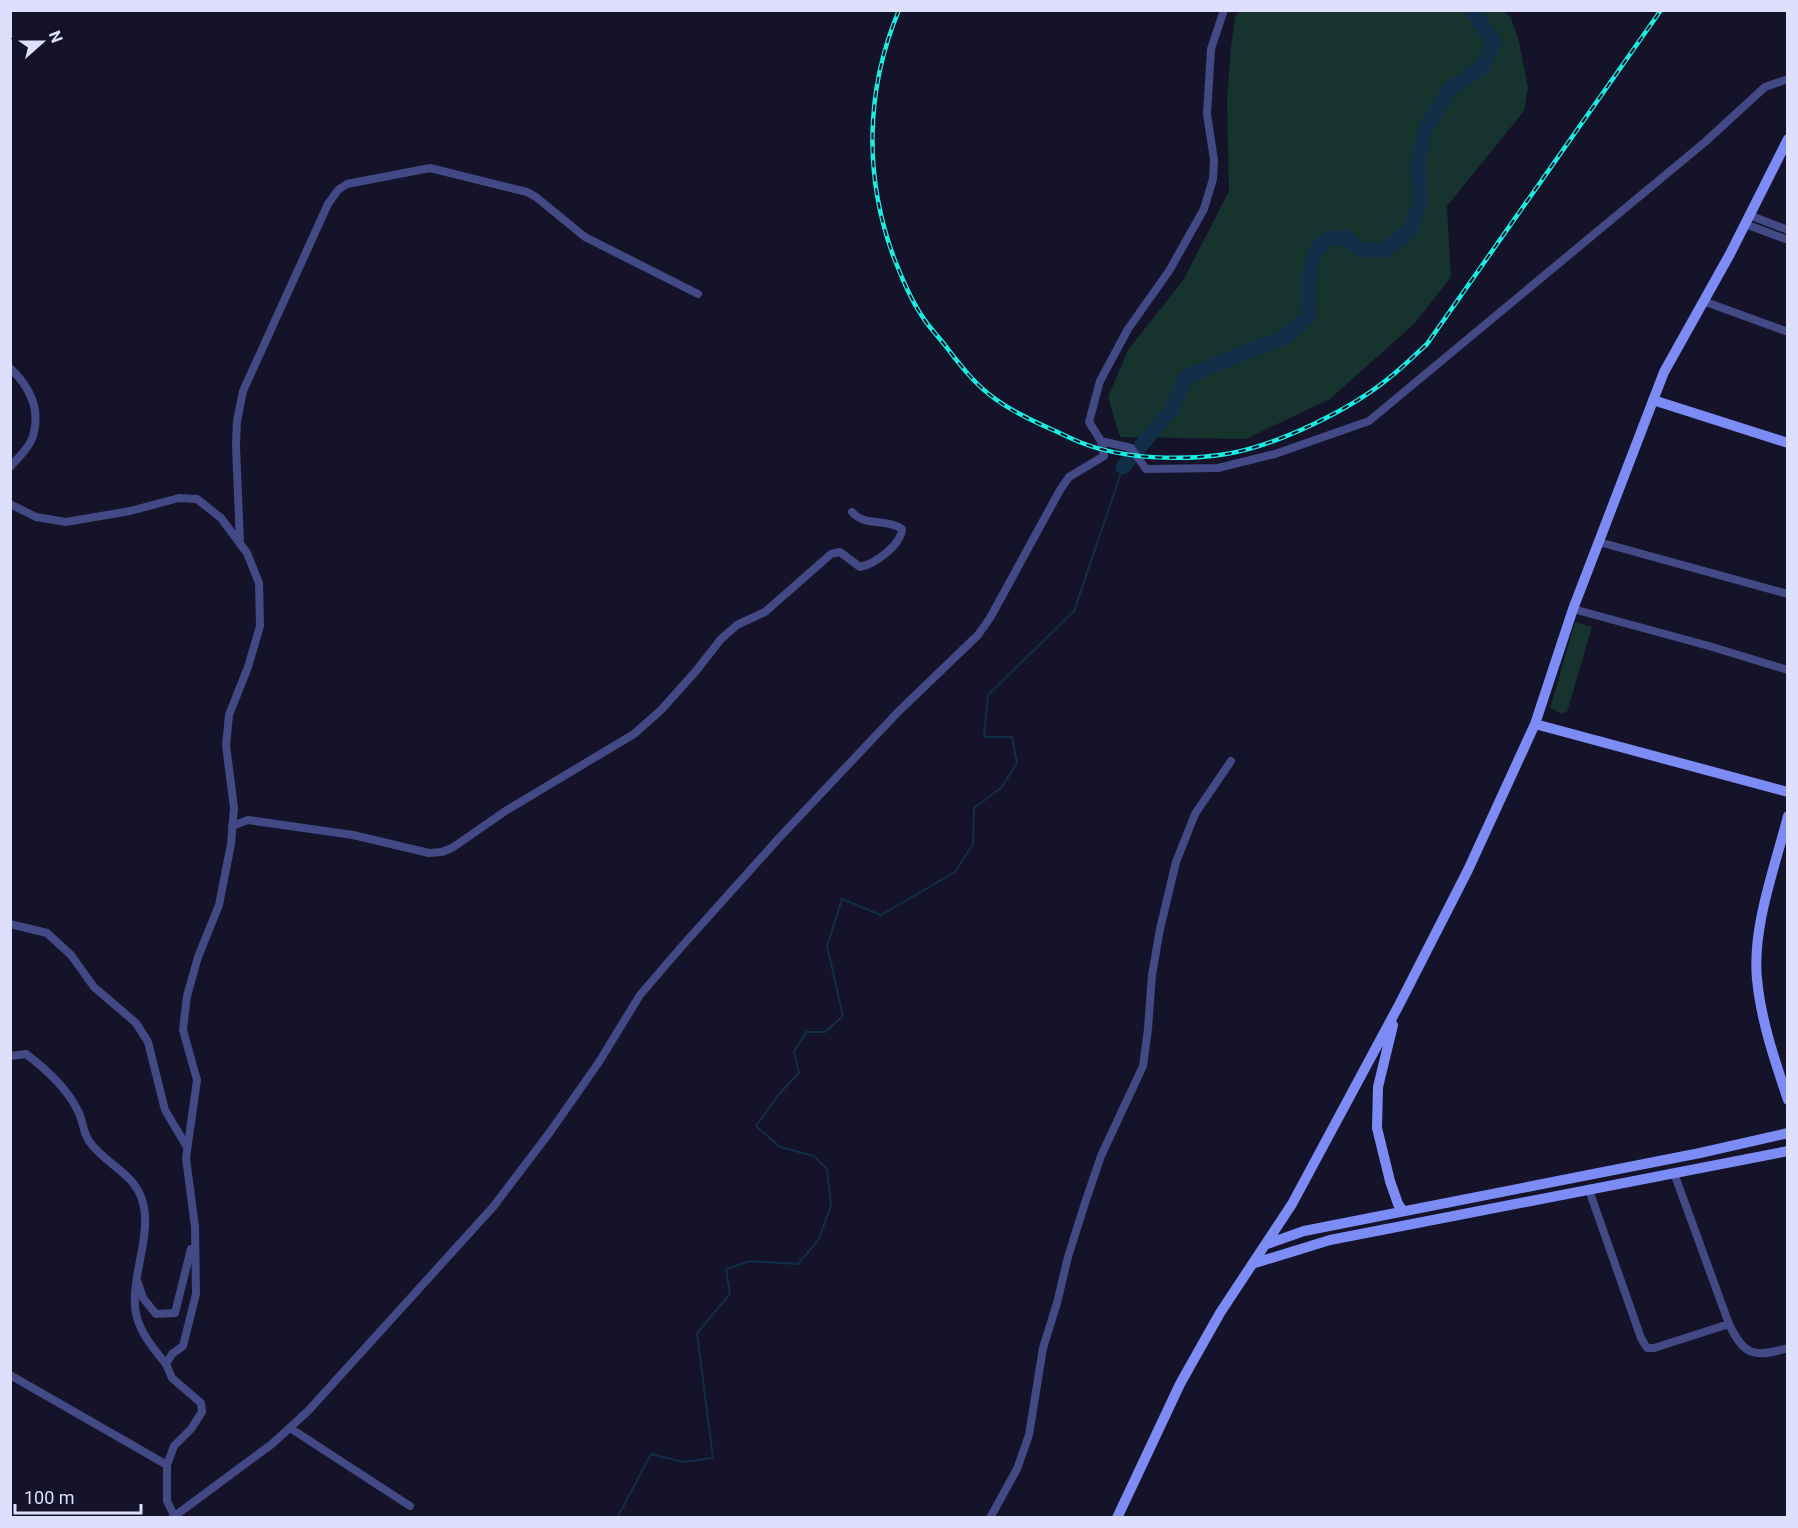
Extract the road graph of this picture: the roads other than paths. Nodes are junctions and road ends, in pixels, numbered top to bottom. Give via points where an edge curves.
1 (1224, 10) edge
2 (1788, 79) edge
3 (1788, 139) edge
4 (1747, 220) junction
5 (1788, 230) edge
6 (1788, 240) edge
7 (698, 294) dead end
8 (1704, 302) junction
9 (1788, 332) edge
10 (10, 368) edge
11 (1653, 400) junction
12 (1101, 441) junction
13 (1788, 443) edge
14 (10, 467) edge
15 (10, 504) edge
16 (852, 512) dead end
17 (1599, 542) junction
18 (240, 544) junction
19 (1788, 594) edge
20 (1573, 609) junction
21 (1788, 670) edge
22 (1535, 724) junction
23 (1231, 761) dead end
24 (1788, 792) edge
25 (1788, 816) edge
26 (232, 826) junction
27 (10, 924) edge
28 (1399, 1005) junction
29 (10, 1056) edge
30 (1788, 1100) edge
31 (1788, 1133) edge
32 (187, 1147) junction
33 (1788, 1151) edge
34 (1674, 1173) junction
35 (1589, 1190) junction
36 (1403, 1211) junction
37 (194, 1237) junction
38 (1267, 1244) junction
39 (1255, 1263) junction
40 (136, 1278) junction
41 (1729, 1324) junction
42 (1788, 1348) edge
43 (166, 1364) junction
44 (10, 1375) edge
45 (290, 1428) junction
46 (167, 1465) junction
47 (410, 1506) dead end
48 (173, 1516) edge
49 (990, 1518) edge
50 (1117, 1518) edge

1 - 12 street via 1211,49 1207,114 1213,179 1204,209 1100,381 1089,422
2 - 12 street via 1765,87 1705,142 1369,421 1275,454 1218,468 1146,469 1131,448
3 - 4 main road
4 - 5 street
4 - 6 street
4 - 8 main road
7 - 18 street via 585,237 527,192 430,168 347,184 328,204 243,391 236,446
8 - 9 street
8 - 11 main road via 1664,372
10 - 14 street via 32,395 34,432
11 - 13 main road
11 - 17 main road
12 - 45 street via 1104,456 1069,477 978,635 898,712 683,945 640,995 599,1062 493,1207
15 - 18 street via 36,517 66,522 179,498 197,499 221,518
16 - 26 street via 858,519 896,525 902,529 902,536 868,566 860,567 840,552 831,554 765,612 737,625 721,639 668,703 634,734 507,810 452,849 429,853 353,835 249,820
17 - 19 street
17 - 20 main road
18 - 26 street via 259,583 260,626 229,715 226,746 234,808
20 - 21 street
20 - 22 main road
22 - 24 main road
22 - 28 main road via 1468,870
23 - 49 street via 1195,814 1176,862 1152,975 1143,1066 1101,1156 1085,1203 1043,1348 1029,1436 1017,1469
25 - 30 main road via 1759,930 1757,959 1765,1019
26 - 32 street via 219,905 187,996 183,1030 197,1080
27 - 32 street via 47,933 71,955 94,987 136,1023 148,1042 165,1110
28 - 36 main road via 1378,1087 1377,1128 1390,1181
28 - 38 main road
29 - 40 street via 26,1054 72,1098 88,1140 127,1175 141,1194 145,1214
31 - 36 main road
32 - 37 street
33 - 34 main road
34 - 35 main road
34 - 41 street
35 - 39 main road via 1330,1240
35 - 41 street via 1647,1348
36 - 38 main road via 1304,1231
37 - 40 street via 175,1313 156,1314 143,1298
37 - 43 street via 196,1294 183,1346
38 - 39 main road
39 - 50 main road via 1220,1313 1180,1384
40 - 43 street via 135,1314 148,1342
41 - 42 street via 1736,1339 1749,1352 1759,1355
43 - 46 street via 172,1378 201,1403 202,1412 174,1446
44 - 46 street
45 - 47 street
45 - 48 street
46 - 48 street via 167,1501

